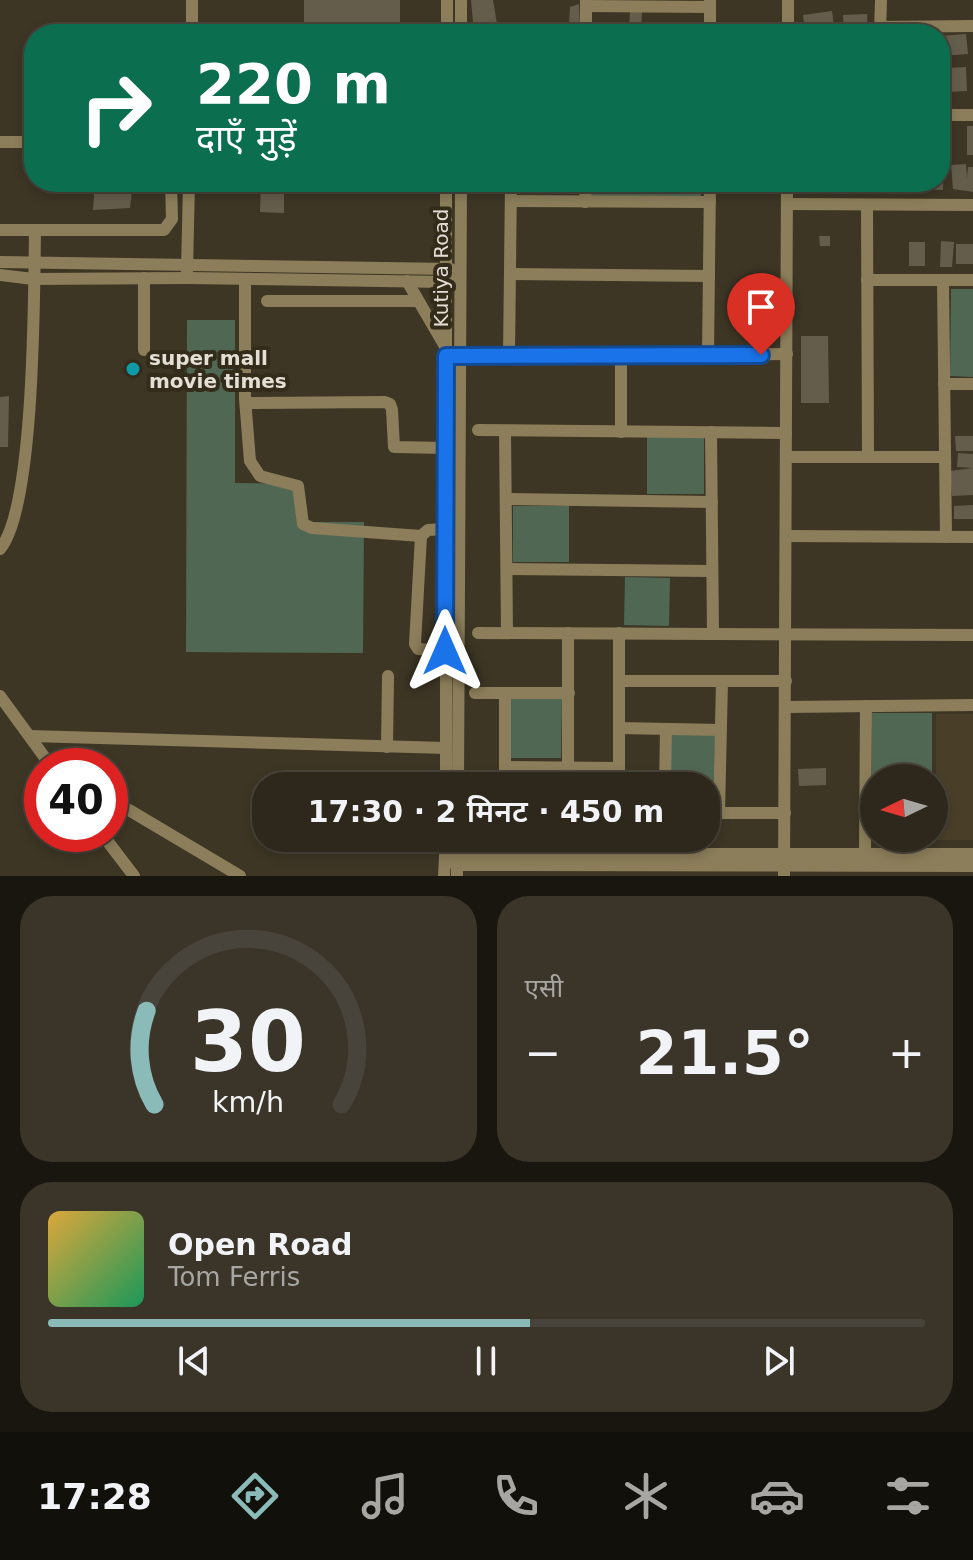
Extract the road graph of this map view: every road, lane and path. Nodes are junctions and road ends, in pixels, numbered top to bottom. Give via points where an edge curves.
1 (192, 0) edge
2 (447, 0) edge
3 (461, 0) edge
4 (788, 0) edge
5 (881, 0) edge
6 (586, 3) edge
7 (710, 4) edge
8 (192, 24) edge
9 (447, 24) edge
10 (461, 24) edge
11 (586, 24) edge
12 (788, 24) edge
13 (880, 24) edge
14 (973, 26) edge
15 (950, 27) edge
16 (950, 115) edge
17 (973, 115) edge
18 (0, 142) edge
19 (24, 142) edge
20 (171, 192) edge
21 (189, 192) edge
22 (446, 192) edge
23 (461, 192) edge
24 (511, 192) edge
25 (586, 192) edge
26 (710, 192) edge
27 (787, 192) edge
28 (511, 201) junction
29 (585, 202) junction
30 (710, 202) junction
31 (787, 204) junction
32 (867, 205) junction
33 (973, 205) edge
34 (0, 230) edge
35 (35, 230) junction
36 (0, 262) edge
37 (34, 263) junction
38 (187, 263) junction
39 (333, 265) junction
40 (446, 267) junction
41 (461, 274) junction
42 (510, 274) junction
43 (0, 275) edge
44 (709, 276) junction
45 (144, 278) junction
46 (187, 278) junction
47 (33, 279) junction
48 (245, 279) junction
49 (333, 280) junction
50 (867, 280) junction
51 (943, 280) junction
52 (973, 280) edge
53 (407, 281) junction
54 (446, 282) junction
55 (267, 301) dead end
56 (418, 301) junction
57 (144, 350) dead end
58 (446, 352) junction
59 (787, 354) junction
60 (621, 355) junction
61 (708, 355) junction
62 (460, 356) junction
63 (509, 356) junction
64 (944, 384) junction
65 (973, 384) edge
66 (247, 403) junction
67 (478, 430) dead end
68 (505, 431) junction
69 (621, 432) junction
70 (711, 432) junction
71 (786, 433) junction
72 (446, 448) junction
73 (786, 457) junction
74 (868, 457) junction
75 (945, 457) junction
76 (506, 499) junction
77 (712, 502) junction
78 (446, 529) junction
79 (421, 536) junction
80 (786, 536) junction
81 (946, 537) junction
82 (973, 537) edge
83 (0, 549) edge
84 (507, 569) junction
85 (712, 571) junction
86 (478, 633) dead end
87 (507, 633) junction
88 (568, 633) junction
89 (619, 633) junction
90 (713, 633) junction
91 (786, 633) junction
92 (973, 635) edge
93 (445, 651) junction
94 (388, 676) dead end
95 (619, 681) junction
96 (722, 681) junction
97 (786, 681) junction
98 (475, 693) dead end
99 (505, 693) junction
100 (569, 693) junction
101 (0, 696) edge
102 (973, 705) edge
103 (866, 706) junction
104 (785, 707) junction
105 (5, 709) edge
106 (619, 728) junction
107 (666, 729) junction
108 (721, 730) junction
109 (30, 736) junction
110 (387, 747) junction
111 (38, 748) edge
112 (446, 748) junction
113 (505, 767) junction
114 (568, 767) junction
115 (619, 768) junction
116 (446, 772) edge
117 (458, 772) edge
118 (505, 772) edge
119 (619, 772) edge
120 (665, 772) edge
121 (717, 772) edge
122 (128, 810) edge
123 (720, 813) edge
124 (785, 813) junction
125 (114, 852) edge
126 (504, 852) edge
127 (506, 854) junction
128 (865, 854) junction
129 (973, 854) edge
130 (454, 863) edge
131 (632, 865) edge
132 (785, 865) edge
133 (973, 866) edge
134 (682, 871) edge
135 (128, 873) edge
136 (238, 876) edge
137 (444, 876) edge

1 - 8 street
2 - 9 street
3 - 10 street
4 - 12 street
5 - 13 street
6 - 7 street
6 - 11 street
14 - 15 street
16 - 17 street
18 - 19 street
20 - 35 street via 172,219 164,230
21 - 38 street
22 - 40 street
23 - 41 street, Kutiya Road
24 - 28 street
25 - 29 street
26 - 30 street
27 - 31 street
28 - 29 street
28 - 42 street
29 - 30 street
30 - 44 street
31 - 32 street
31 - 59 street
32 - 33 street
32 - 50 street
34 - 35 street
35 - 37 street
36 - 37 street
37 - 38 street
37 - 47 street
38 - 39 street
38 - 46 street
39 - 40 street
39 - 49 street
40 - 41 street
40 - 54 street
41 - 54 street
41 - 62 street, Kutiya Road
42 - 44 street
42 - 63 street
43 - 47 street
44 - 61 street
45 - 46 street
45 - 47 street
45 - 57 street
46 - 48 street
47 - 83 street via 29,418 17,504 9,539
48 - 49 street
48 - 66 street
49 - 53 street
50 - 51 street
50 - 74 street
51 - 52 street
51 - 64 street
53 - 54 street
53 - 56 street
54 - 58 street
55 - 56 street
56 - 58 street
58 - 62 street
58 - 72 street
59 - 61 street
59 - 71 street
60 - 61 street
60 - 63 street
60 - 69 street
62 - 63 street
62 - 117 street, Kutiya Road
64 - 65 street
64 - 75 street
66 - 72 street via 385,402 392,410 394,447
66 - 79 street via 250,461 260,476 298,486 303,524
67 - 68 street
68 - 69 street
68 - 76 street
69 - 70 street
70 - 71 street
70 - 77 street
71 - 73 street
72 - 78 street
73 - 74 street
73 - 80 street
74 - 75 street
75 - 81 street
76 - 77 street
76 - 84 street
77 - 85 street
78 - 79 street
78 - 93 street
79 - 93 street via 415,644 422,650
80 - 81 street
80 - 91 street
81 - 82 street
84 - 85 street
84 - 87 street
85 - 90 street
86 - 87 street
87 - 88 street
88 - 89 street
88 - 100 street
89 - 90 street
89 - 95 street
90 - 91 street
91 - 92 street
91 - 97 street
93 - 112 street
94 - 110 street
95 - 96 street
95 - 106 street
96 - 97 street
96 - 108 street
97 - 104 street
98 - 99 street
99 - 100 street
99 - 113 street
100 - 114 street
101 - 105 street
102 - 103 street
103 - 104 street
103 - 128 street
104 - 124 street
105 - 109 street
106 - 107 street
106 - 115 street
107 - 108 street
107 - 120 street
108 - 121 street
109 - 110 street
109 - 111 street
110 - 112 street
112 - 116 street
113 - 114 street
113 - 118 street
114 - 115 street
115 - 119 street
122 - 136 street
123 - 124 street
124 - 132 street
125 - 135 street
126 - 127 street
127 - 130 street
127 - 131 street
128 - 129 street
128 - 132 street
130 - 131 street
130 - 137 street
131 - 132 street
131 - 134 street
132 - 133 street
132 - 134 street

